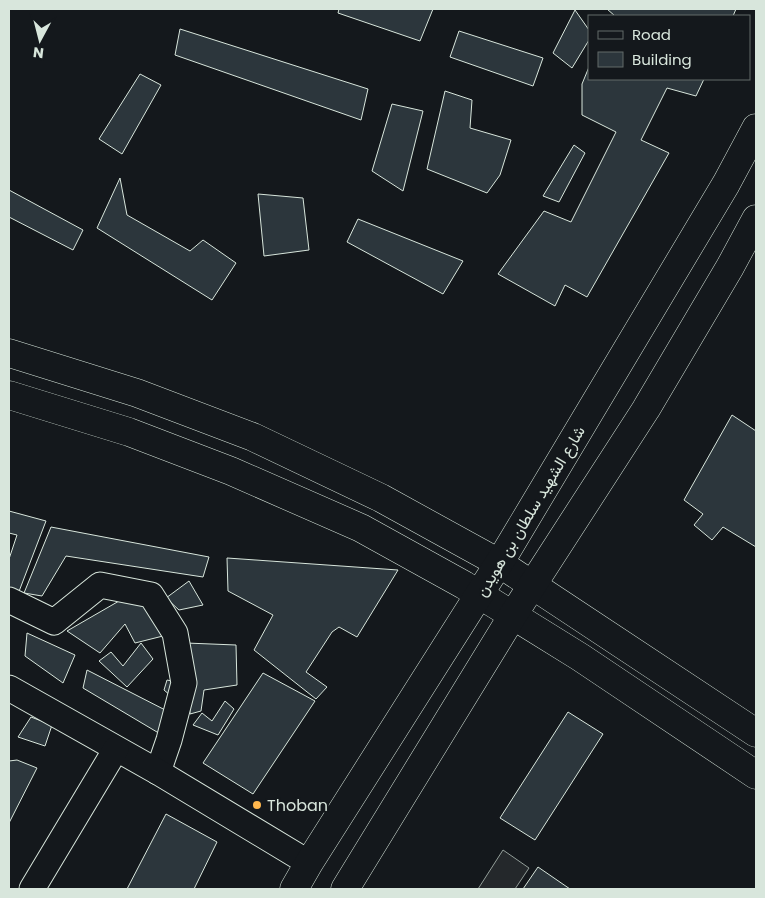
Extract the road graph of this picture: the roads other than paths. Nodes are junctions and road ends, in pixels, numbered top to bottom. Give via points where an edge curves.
1 (756, 128) edge
2 (756, 219) edge
3 (9, 353) edge
4 (9, 395) edge
5 (499, 563) junction
6 (533, 585) junction
7 (479, 595) junction
8 (9, 600) edge
9 (513, 615) junction
10 (9, 688) edge
11 (756, 733) edge
12 (116, 749) junction
13 (158, 772) junction
14 (756, 775) edge
15 (309, 863) junction
16 (32, 889) edge
17 (294, 889) edge
18 (345, 889) edge

1 - 5 main road, شارع الشهيد سلطان بن هويدن via 726,184
2 - 6 main road via 646,409
3 - 5 main road via 137,393 253,437 381,498
4 - 7 main road via 129,432 231,471 361,528
5 - 6 main road
5 - 7 main road, شارع الشهيد سلطان بن هويدن
6 - 9 main road
6 - 11 main road
7 - 9 main road
7 - 15 main road, شارع الشهيد سلطان بن هويدن
8 - 13 street via 54,622 100,585 151,595 175,633 184,684
9 - 14 main road
9 - 18 main road
10 - 12 street
12 - 13 street
12 - 16 street
13 - 15 street
15 - 17 main road, شارع الشهيد سلطان بن هويدن

